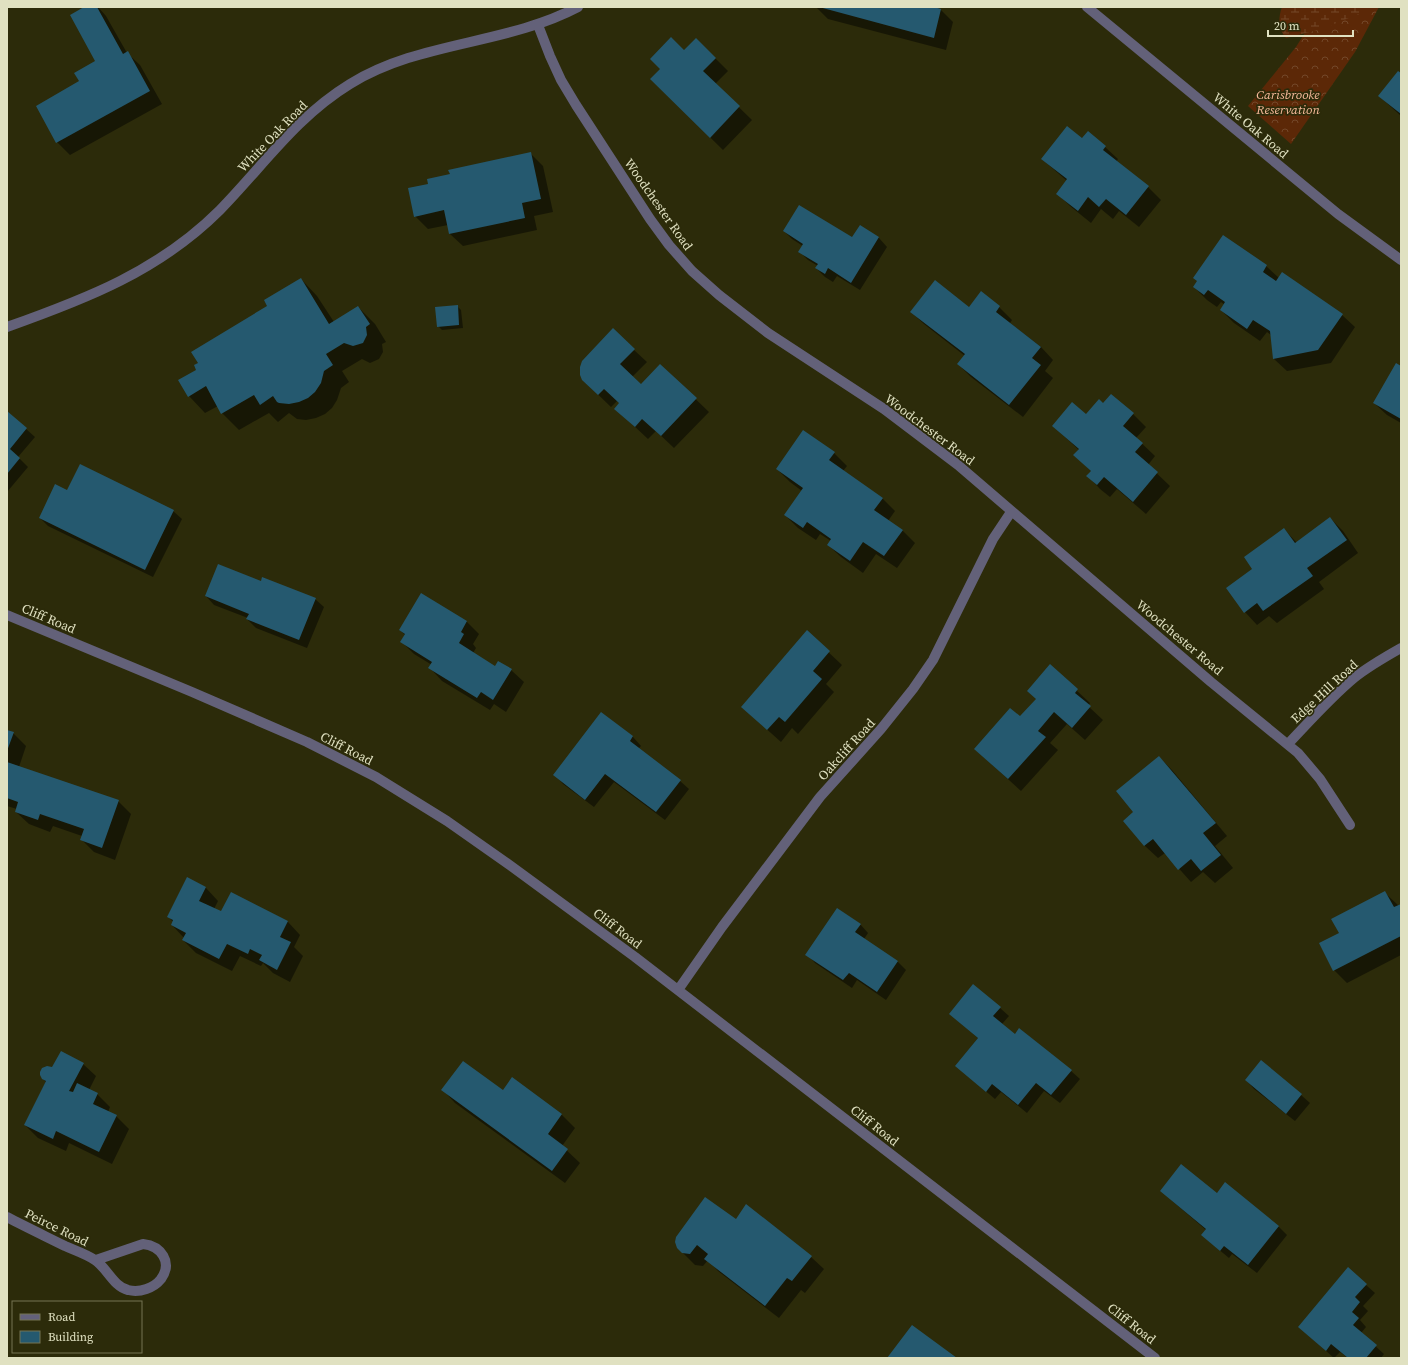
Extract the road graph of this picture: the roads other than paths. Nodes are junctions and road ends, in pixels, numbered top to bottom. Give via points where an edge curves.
1 (578, 7) edge
2 (1087, 7) edge
3 (538, 25) junction
4 (1401, 260) edge
5 (7, 327) edge
6 (1011, 512) junction
7 (7, 615) edge
8 (1401, 648) edge
9 (1288, 744) junction
10 (1350, 825) dead end
11 (678, 990) junction
12 (7, 1217) edge
13 (96, 1260) junction
14 (1155, 1358) edge

1 - 3 street, White Oak Road
2 - 4 street, White Oak Road via 1323,202
3 - 5 street, White Oak Road via 418,55 350,84 310,113 220,210 172,250 108,288 68,306
3 - 6 street, Woodchester Road via 552,62 576,105 650,219 692,271 724,300 768,333 920,435
6 - 9 street, Woodchester Road
6 - 11 street, Oakcliff Road via 993,539 933,660 913,689 881,730 816,802
7 - 11 street, Cliff Road via 280,730 376,777 487,849
8 - 9 street, Edge Hill Road via 1354,679
9 - 10 street, Woodchester Road via 1313,769
11 - 14 street, Cliff Road
12 - 13 street, Peirce Road
13 - 13 street, Peirce Road via 117,1283 128,1290 144,1290 155,1285 166,1267 162,1253 157,1248 143,1244

